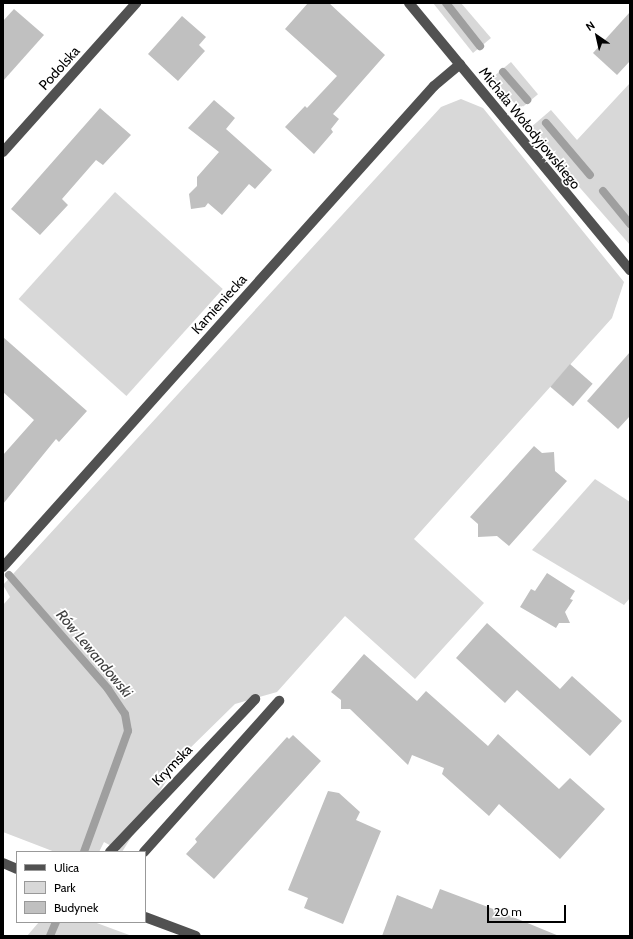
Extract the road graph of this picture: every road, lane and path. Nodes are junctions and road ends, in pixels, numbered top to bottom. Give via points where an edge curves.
1 (136, 3) edge
2 (409, 3) edge
3 (460, 64) junction
4 (3, 152) edge
5 (630, 270) edge
6 (3, 567) edge
7 (255, 698) dead end
8 (279, 701) dead end
9 (111, 851) edge
10 (145, 851) edge
11 (3, 863) edge
12 (16, 869) edge
13 (146, 917) edge
14 (196, 936) edge

1 - 4 street, Podolska
2 - 3 street, Michała Wołodyjowskiego
3 - 5 street, Michała Wołodyjowskiego
3 - 6 street, Kamieniecka via 434,86
7 - 9 street, Krymska
8 - 10 street
11 - 12 street
13 - 14 street

